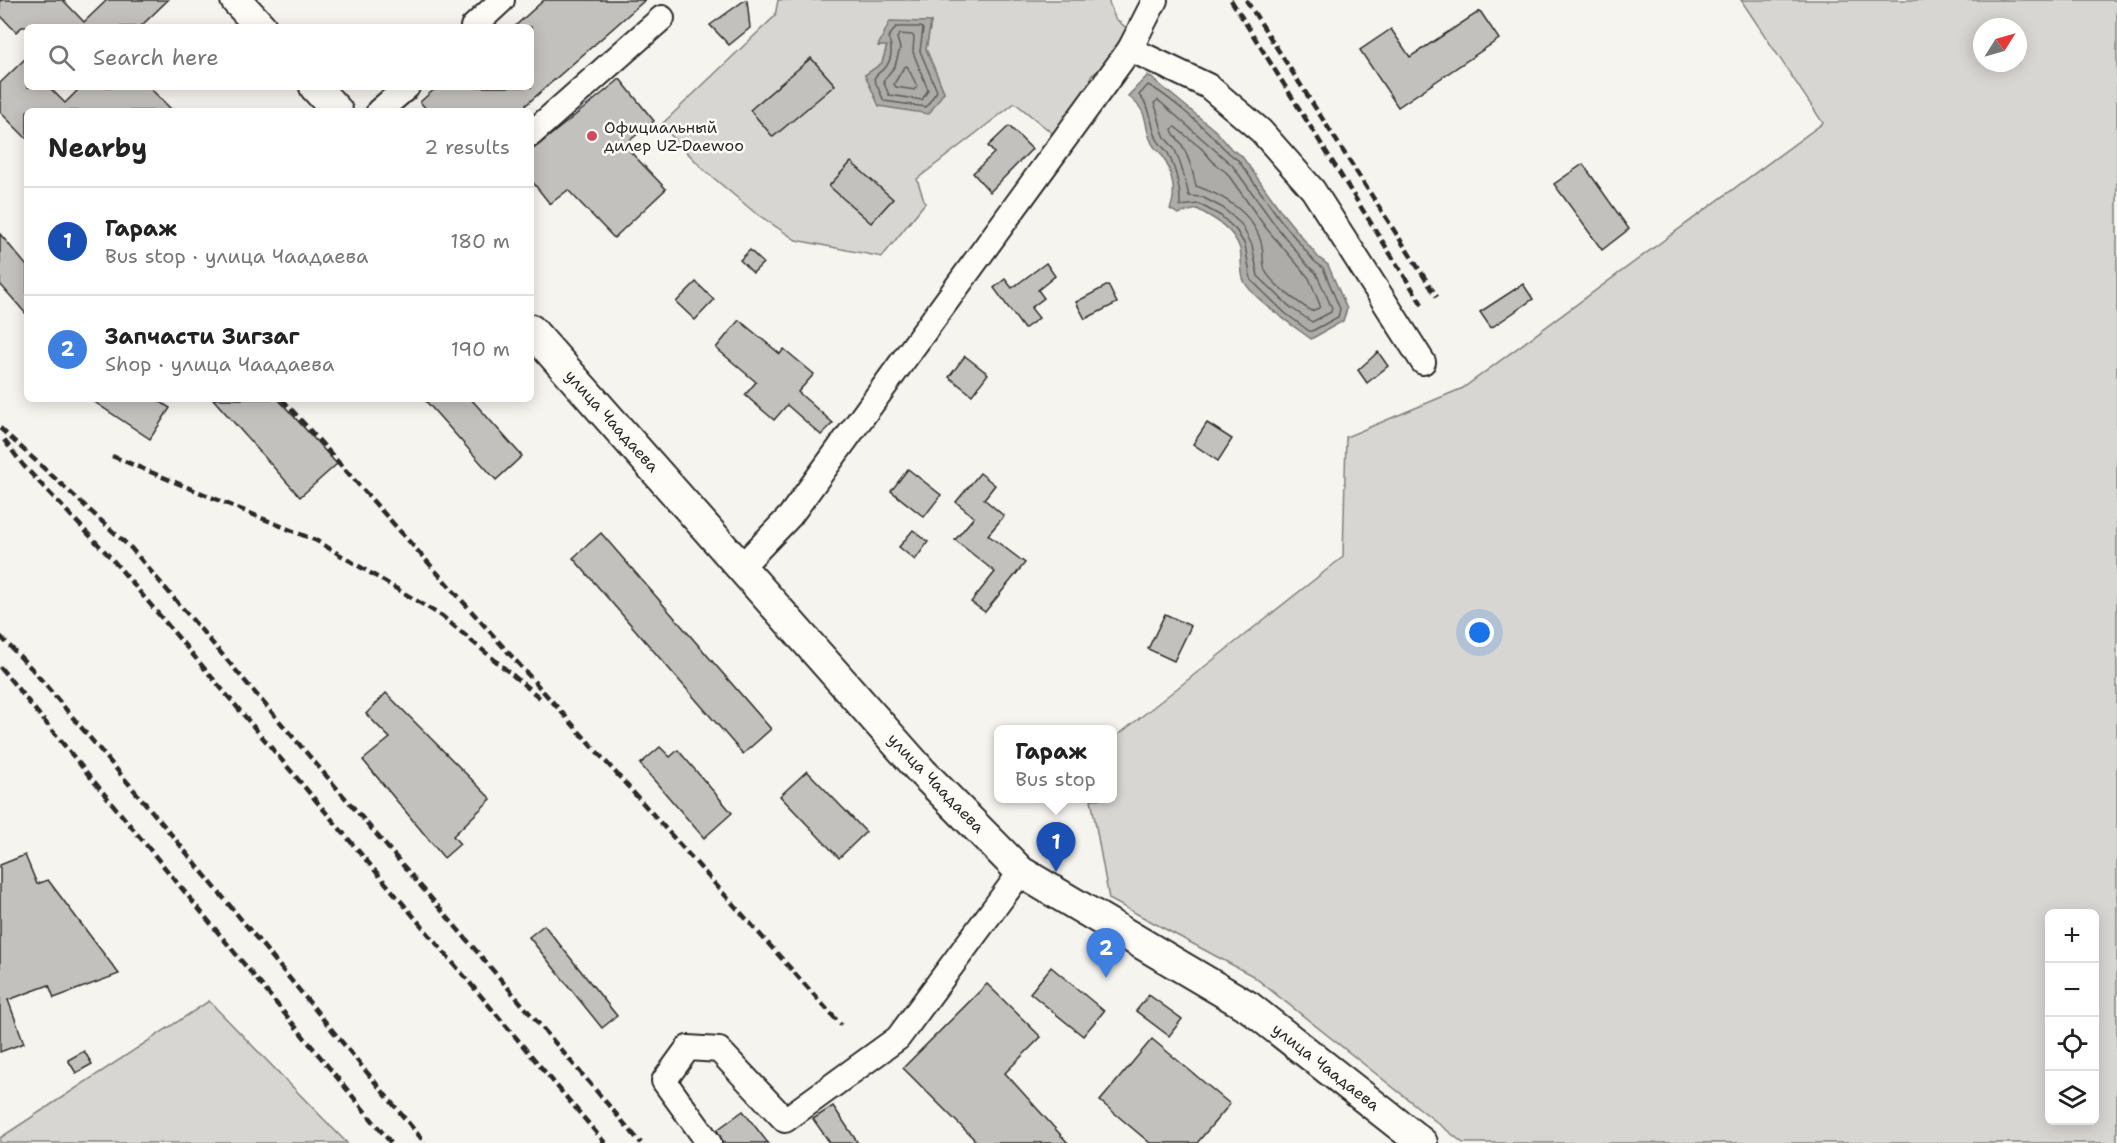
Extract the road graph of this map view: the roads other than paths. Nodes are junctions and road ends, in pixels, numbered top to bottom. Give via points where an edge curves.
1 (236, 0) edge
2 (501, 0) edge
3 (1155, 0) edge
4 (662, 18) dead end
5 (258, 24) edge
6 (476, 24) edge
7 (1130, 50) junction
8 (318, 90) edge
9 (404, 90) edge
10 (334, 108) edge
11 (382, 108) edge
12 (534, 131) edge
13 (534, 333) edge
14 (1423, 362) dead end
15 (741, 567) junction
16 (1022, 872) junction
17 (709, 1143) edge
18 (1422, 1143) edge

1 - 5 main road
2 - 6 street
3 - 7 street
4 - 12 street
7 - 14 street via 1208,86 1262,131 1313,190
7 - 15 street via 790,516
8 - 10 main road
9 - 11 street
13 - 15 main road, улица Чаадаева
15 - 16 main road, улица Чаадаева via 922,772
16 - 17 street via 898,1038 785,1120 719,1050 688,1048 664,1082
16 - 18 main road, улица Чаадаева via 1249,1007

